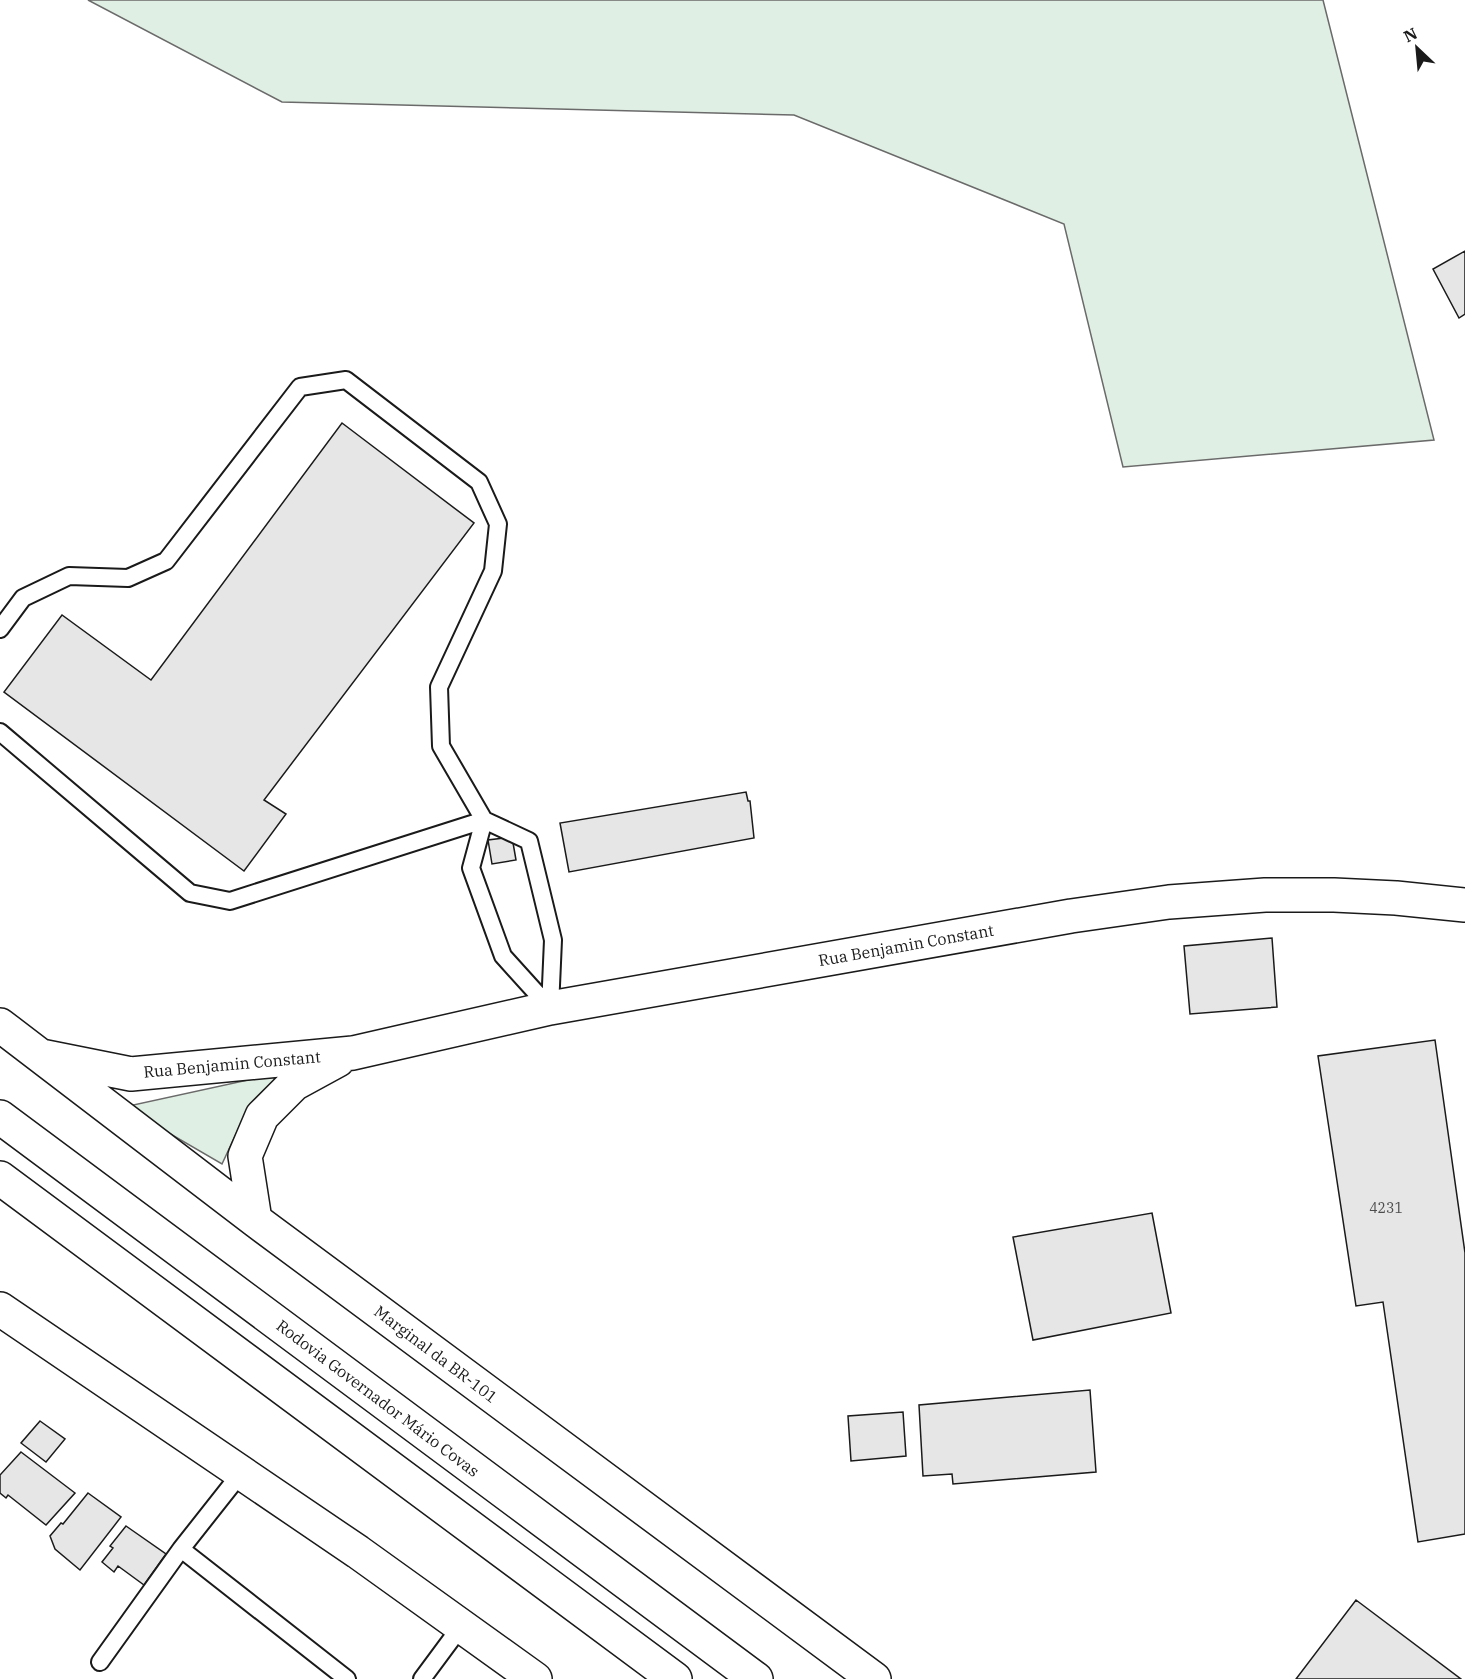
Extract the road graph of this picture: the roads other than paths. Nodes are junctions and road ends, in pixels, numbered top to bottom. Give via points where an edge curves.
1 (0, 629) edge
2 (0, 732) edge
3 (484, 820) junction
4 (1465, 905) edge
5 (549, 1008) junction
6 (0, 1025) edge
7 (352, 1053) junction
8 (41, 1056) junction
9 (0, 1117) edge
10 (0, 1178) edge
11 (255, 1220) junction
12 (0, 1309) edge
13 (241, 1473) junction
14 (181, 1549) junction
15 (462, 1625) junction
16 (100, 1662) dead end
17 (347, 1679) edge
18 (422, 1679) edge
19 (535, 1679) edge
20 (675, 1679) edge
21 (756, 1679) edge
22 (874, 1679) edge

1 - 3 lane via 22,598 69,576 128,578 166,561 300,387 345,380 479,482 498,524 493,571 439,687 441,746
2 - 3 lane via 190,893 230,901
3 - 5 lane via 471,868 503,956
3 - 5 lane via 529,841 553,940
4 - 5 main road, Rua Benjamin Constant via 1334,895 1169,902
5 - 7 main road, Rua Benjamin Constant
6 - 8 main road, Marginal da BR-101
7 - 8 main road, Rua Benjamin Constant via 130,1074
7 - 11 main road, Rua Benjamin Constant via 294,1084 262,1116 245,1156
8 - 11 main road, Marginal da BR-101
9 - 21 main road, Rodovia Governador Mário Covas
10 - 20 main road
11 - 22 main road, Marginal da BR-101
12 - 13 main road
13 - 14 lane
13 - 15 main road
14 - 16 lane
14 - 17 lane
15 - 18 lane
15 - 19 main road

